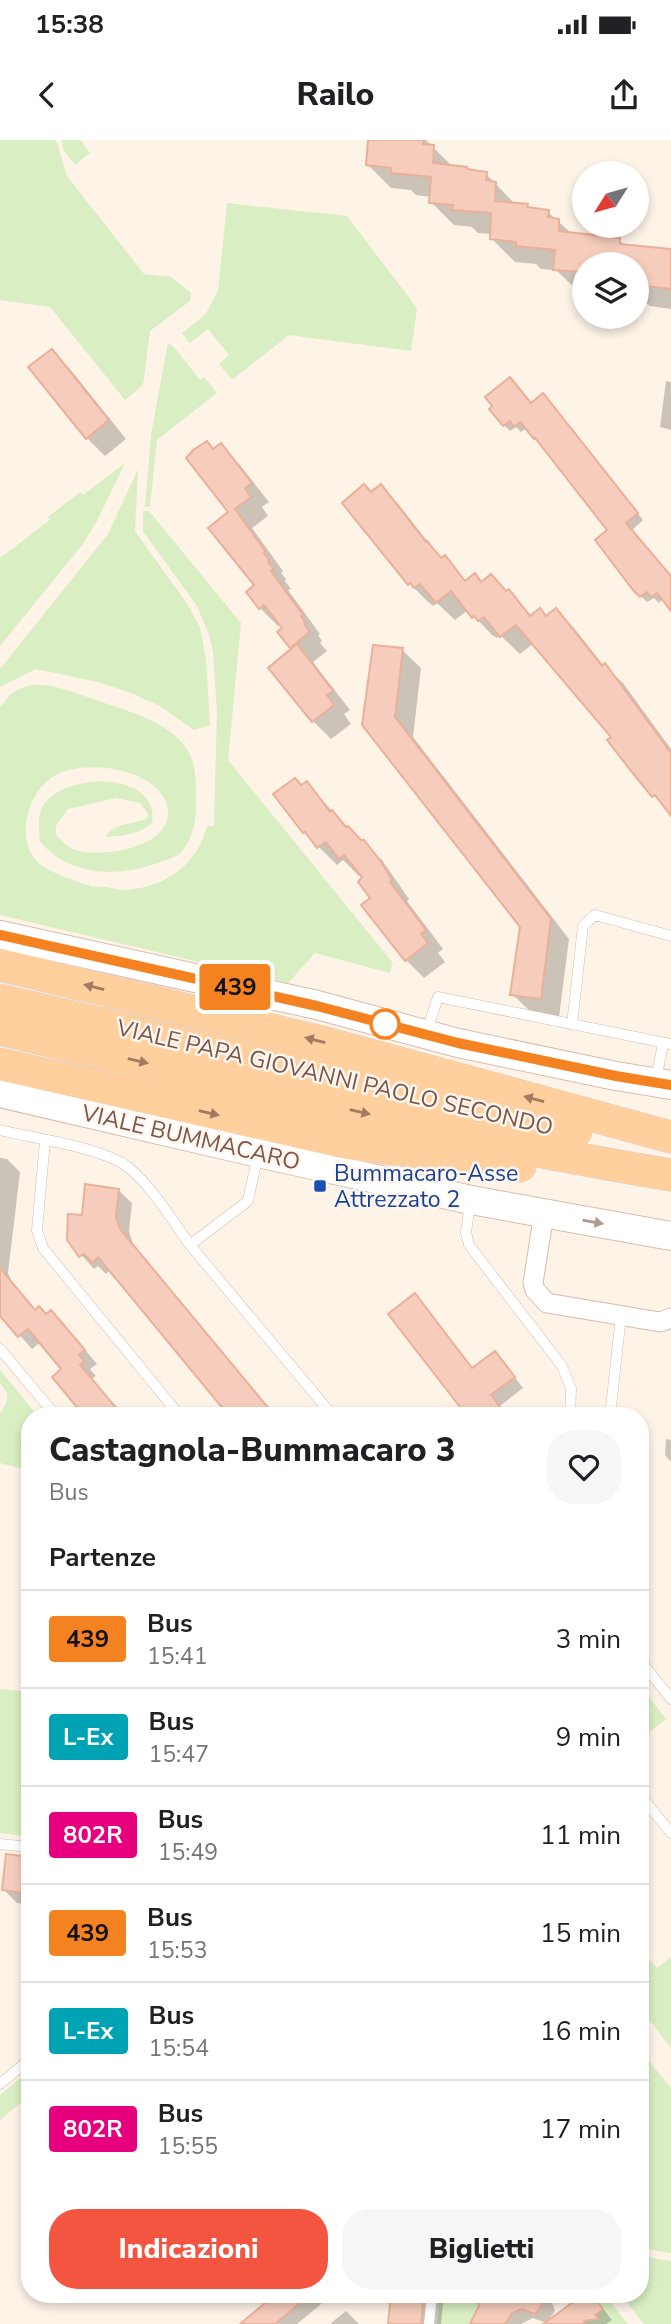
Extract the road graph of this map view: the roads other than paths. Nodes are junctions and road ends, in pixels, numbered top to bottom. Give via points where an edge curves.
1 (0, 935) edge
2 (671, 936) edge
3 (0, 965) edge
4 (0, 1000) edge
5 (572, 1026) junction
6 (0, 1029) edge
7 (426, 1034) junction
8 (667, 1043) edge
9 (0, 1064) edge
10 (663, 1084) edge
11 (0, 1093) edge
12 (0, 1130) edge
13 (671, 1138) edge
14 (45, 1141) junction
15 (671, 1147) edge
16 (258, 1153) junction
17 (671, 1175) edge
18 (671, 1182) edge
19 (471, 1200) junction
20 (544, 1213) junction
21 (671, 1236) edge
22 (190, 1245) junction
23 (621, 1316) junction
24 (671, 1318) edge
25 (0, 1349) edge
26 (48, 1407) edge
27 (173, 1407) edge
28 (325, 1407) edge
29 (570, 1407) edge
30 (611, 1407) edge
31 (649, 1671) edge
32 (671, 1699) edge
33 (649, 1806) edge
34 (671, 1833) edge
35 (0, 1844) edge
36 (21, 1846) edge
37 (21, 2066) edge
38 (0, 2084) edge
39 (431, 2303) edge
40 (429, 2324) edge

1 - 7 main road
2 - 5 lane via 595,915 588,919 583,926
13 -> 3 main road via 322,1042
4 - 15 main road, VIALE PAPA GIOVANNI PAOLO SECONDO via 386,1090
5 - 7 lane via 438,997
5 - 8 lane
6 -> 17 main road, VIALE PAPA GIOVANNI PAOLO SECONDO via 571,1159
7 - 10 main road
8 - 10 lane
9 -> 18 main road via 347,1143
11 - 16 main road, VIALE BUMMACARO
12 - 14 lane
14 - 22 lane via 128,1166
14 - 27 lane via 37,1230 43,1248
16 - 19 main road, VIALE BUMMACARO
16 - 22 lane via 248,1201
19 - 20 main road, VIALE BUMMACARO
19 - 29 lane via 468,1245 562,1366 571,1388
20 -> 21 main road, VIALE BUMMACARO
20 - 23 street via 533,1275 536,1290 552,1305
22 - 28 lane
23 - 24 street via 660,1322
23 - 30 lane
25 - 26 lane
31 - 32 lane
33 - 34 lane
35 - 36 lane
37 - 38 lane
39 - 40 lane

